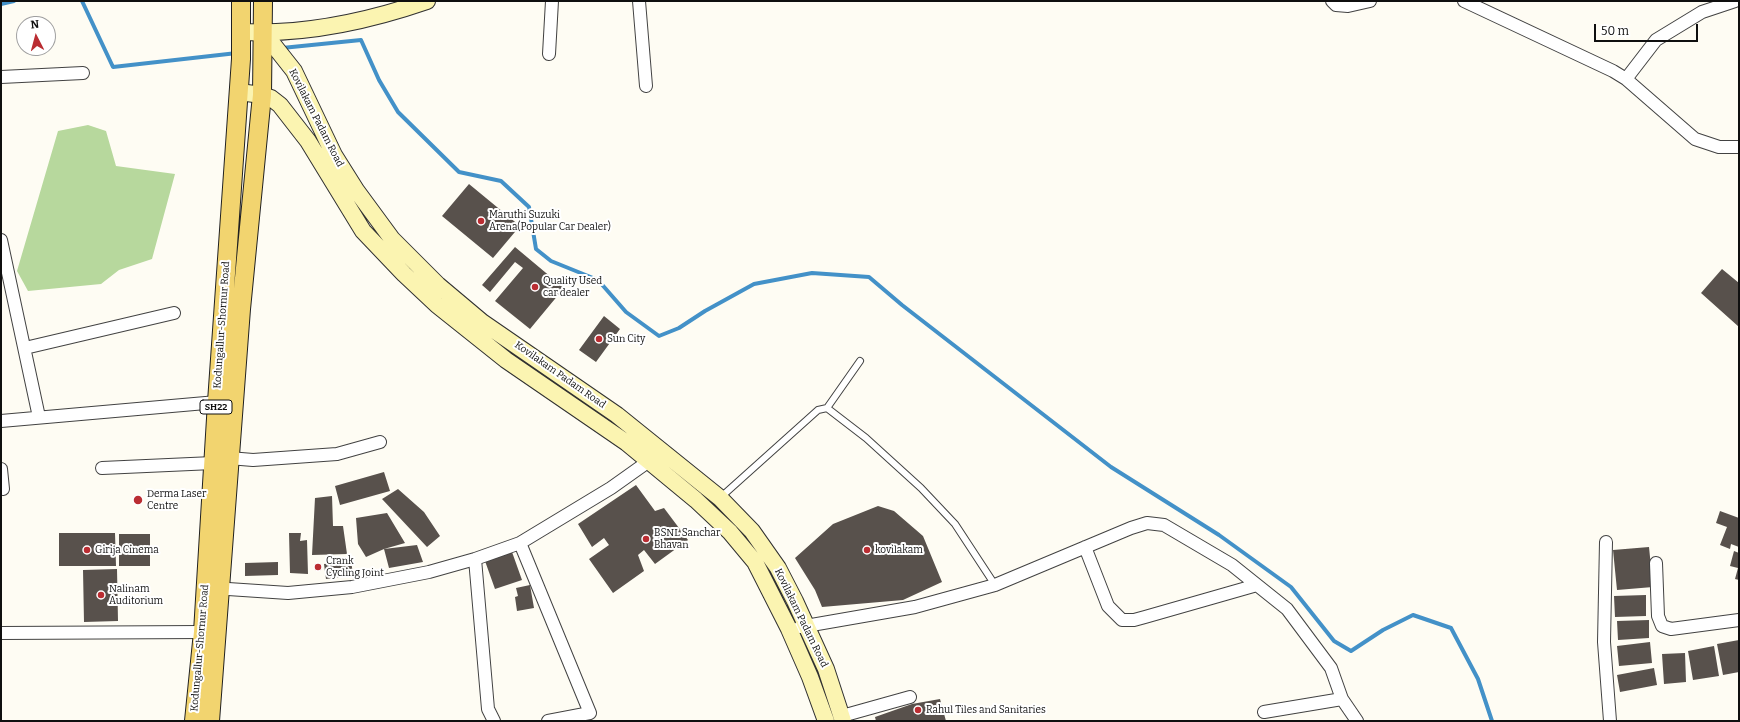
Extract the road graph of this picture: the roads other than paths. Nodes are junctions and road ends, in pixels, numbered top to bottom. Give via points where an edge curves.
1 (241, 1) edge
2 (263, 1) edge
3 (427, 1) edge
4 (552, 1) edge
5 (639, 1) edge
6 (1332, 1) edge
7 (1370, 1) edge
8 (1464, 1) edge
9 (1735, 1) edge
10 (242, 35) junction
11 (265, 37) junction
12 (549, 54) dead end
13 (83, 73) dead end
14 (1, 77) edge
15 (1626, 79) junction
16 (646, 86) dead end
17 (238, 92) junction
18 (262, 94) junction
19 (1739, 147) edge
20 (1, 240) edge
21 (174, 312) dead end
22 (25, 348) junction
23 (860, 361) dead end
24 (216, 402) junction
25 (827, 408) junction
26 (39, 417) junction
27 (1, 421) edge
28 (380, 442) dead end
29 (659, 448) junction
30 (221, 460) junction
31 (649, 461) junction
32 (102, 468) dead end
33 (1, 469) edge
34 (3, 489) dead end
35 (720, 498) junction
36 (1606, 542) dead end
37 (520, 543) junction
38 (1085, 547) junction
39 (475, 559) junction
40 (1656, 563) dead end
41 (995, 585) junction
42 (1257, 585) junction
43 (213, 588) junction
44 (1739, 620) edge
45 (806, 626) junction
46 (789, 629) junction
47 (203, 632) junction
48 (1, 633) edge
49 (910, 698) dead end
50 (1342, 699) junction
51 (1264, 712) dead end
52 (592, 717) edge
53 (842, 719) edge
54 (194, 721) edge
55 (210, 721) edge
56 (494, 721) edge
57 (548, 721) edge
58 (826, 721) edge
59 (1357, 721) edge
60 (1610, 721) edge

1 - 10 main road, Kodungallur-Shornur Road / SH22
2 - 11 main road, SH22
3 - 11 main road via 387,15
4 - 12 street
5 - 16 street
6 - 7 street via 1336,5 1348,6
8 - 15 street
9 - 15 street via 1702,12 1656,40
10 - 11 main road
10 - 17 main road, Kodungallur-Shornur Road / SH22
11 - 18 main road, Kodungallur-Shornur Road / SH22
11 - 29 main road, Kovilakam Padam Road via 294,71 338,161 356,190 397,244 438,285 482,322 617,415
13 - 14 street
15 - 19 street via 1695,139 1719,147
17 - 18 main road, Kovilakam Padam Road
17 - 24 main road, Kodungallur-Shornur Road / SH22
18 - 30 main road, Kodungallur-Shornur Road / SH22 via 240,309
18 - 31 main road, Kovilakam Padam Road via 280,105 292,118 363,231 404,274 437,305 506,360 627,443
20 - 22 street
21 - 22 street
22 - 26 street
23 - 25 lane
24 - 26 street
24 - 30 main road, Kodungallur-Shornur Road / SH22
25 - 35 lane via 818,410
25 - 41 lane via 866,438 950,518
26 - 27 street
28 - 30 street via 337,454
29 - 31 street
29 - 35 main road, Kovilakam Padam Road
30 - 32 street
30 - 43 main road, Kodungallur-Shornur Road / SH22
31 - 37 street via 611,488
31 - 46 main road, Kovilakam Padam Road via 696,500 755,562
33 - 34 street
35 - 45 main road, Kovilakam Padam Road via 752,531 778,568
36 - 60 street via 1604,642
37 - 39 street
37 - 52 street
38 - 41 street
38 - 42 street via 1136,526 1147,523 1164,525 1232,565
38 - 42 street via 1108,606 1122,620 1134,620
39 - 43 street via 429,572 352,587 288,594
39 - 56 street via 488,709
40 - 44 street via 1658,616 1662,626 1671,629
41 - 45 street via 915,607
42 - 50 street via 1287,609 1332,668
43 - 47 main road, Kodungallur-Shornur Road / SH22
43 - 55 main road, Kodungallur-Shornur Road / SH22
45 - 46 street
45 - 53 main road, Kovilakam Padam Road via 826,669
46 - 58 main road, Kovilakam Padam Road
47 - 48 street
47 - 54 main road, Kodungallur-Shornur Road / SH22
49 - 53 street
50 - 51 street
50 - 59 street
52 - 57 street

